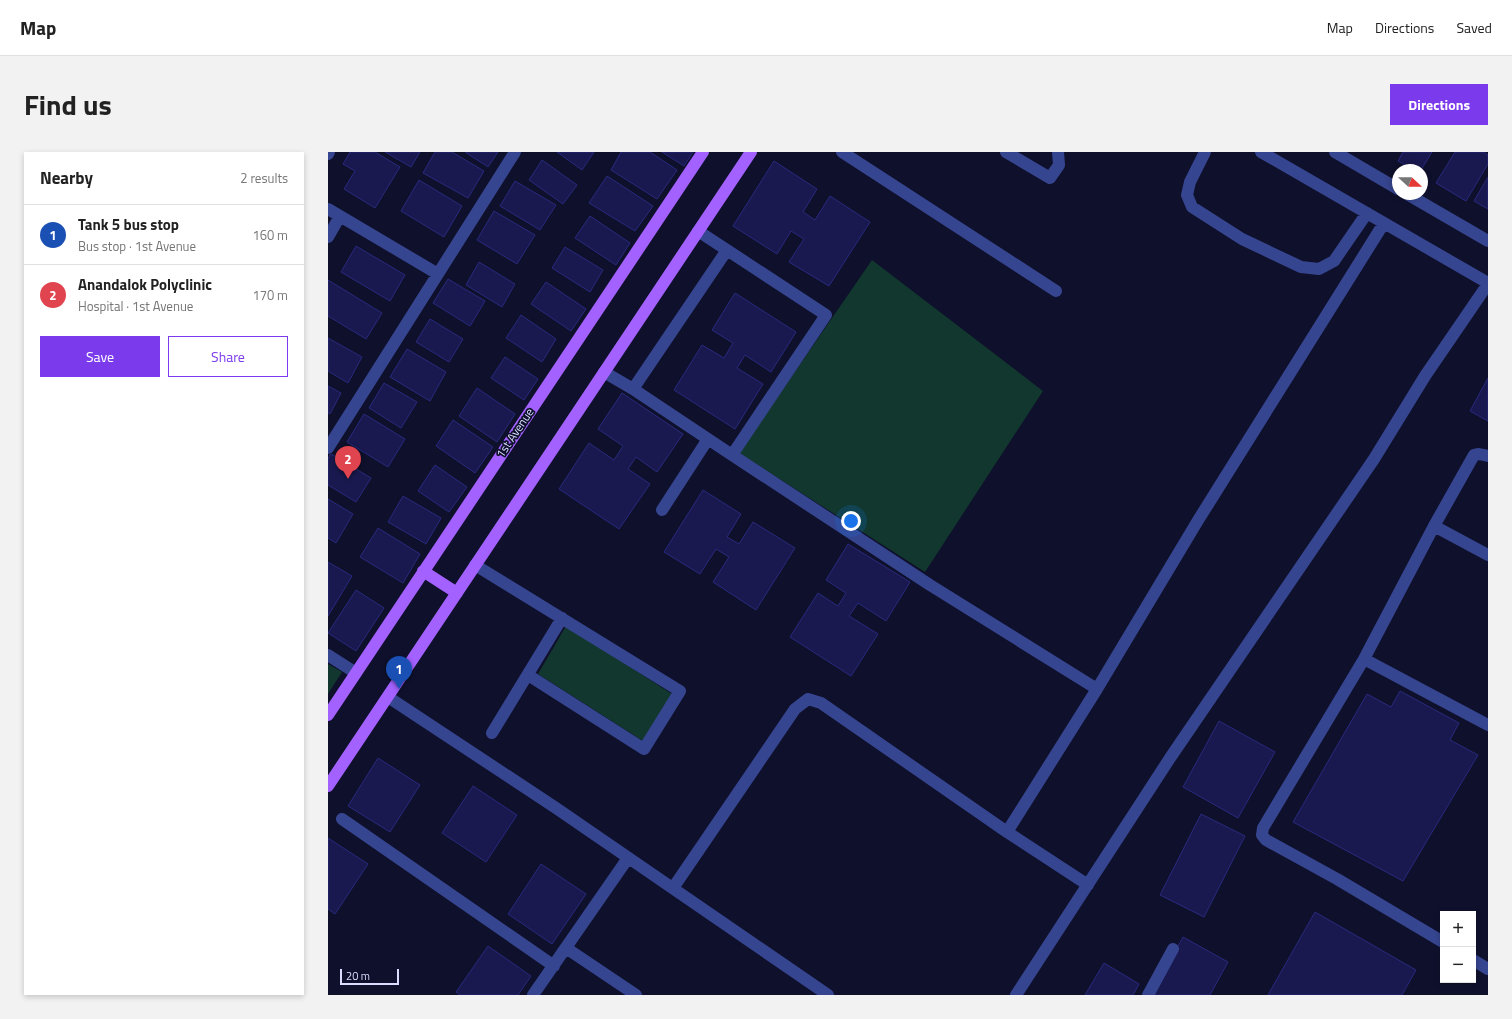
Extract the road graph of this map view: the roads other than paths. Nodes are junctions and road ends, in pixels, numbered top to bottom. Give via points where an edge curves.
1 (515, 152) edge
2 (703, 152) edge
3 (751, 152) edge
4 (842, 152) edge
5 (1006, 152) edge
6 (1058, 152) edge
7 (1206, 152) edge
8 (1261, 152) edge
9 (1335, 152) edge
10 (1392, 185) edge
11 (1417, 200) edge
12 (328, 209) edge
13 (1367, 213) junction
14 (340, 216) junction
15 (1384, 223) junction
16 (698, 231) junction
17 (328, 237) edge
18 (1488, 241) edge
19 (726, 250) junction
20 (438, 274) junction
21 (1488, 284) edge
22 (1056, 291) dead end
23 (604, 372) junction
24 (632, 389) junction
25 (708, 439) junction
26 (328, 448) edge
27 (732, 455) junction
28 (1488, 456) edge
29 (662, 510) dead end
30 (1434, 526) junction
31 (1488, 555) edge
32 (476, 565) junction
33 (423, 572) junction
34 (457, 593) junction
35 (562, 618) junction
36 (328, 655) edge
37 (1364, 659) junction
38 (356, 673) junction
39 (528, 675) junction
40 (1097, 689) junction
41 (388, 697) junction
42 (328, 715) edge
43 (1488, 725) edge
44 (492, 733) dead end
45 (328, 786) edge
46 (342, 820) dead end
47 (1007, 832) junction
48 (628, 858) junction
49 (1088, 885) junction
50 (673, 888) junction
51 (1440, 940) edge
52 (566, 948) junction
53 (1173, 950) dead end
54 (1476, 962) edge
55 (554, 966) junction
56 (1488, 969) edge
57 (533, 995) edge
58 (636, 995) edge
59 (828, 995) edge
60 (1016, 995) edge
61 (1148, 995) edge

1 - 20 street
2 - 33 main road, 1st Avenue
3 - 16 main road
4 - 22 street
5 - 6 street via 1050,178 1059,166
7 - 13 street via 1190,182 1187,195 1192,207 1242,239 1301,267 1319,269 1334,261
8 - 13 street
9 - 10 street
11 - 18 street
12 - 14 street
13 - 15 street
14 - 17 street
14 - 20 street
15 - 21 street
15 - 40 street via 1197,522
16 - 19 street
16 - 23 main road
19 - 24 street
19 - 27 street via 826,315
20 - 26 street
21 - 49 street via 1425,376 1374,459 1170,758
23 - 24 street
23 - 32 main road
24 - 25 street
25 - 27 street
25 - 29 street
27 - 40 street via 930,585
28 - 30 street via 1474,455
30 - 31 street
30 - 37 street
32 - 34 main road
32 - 35 street
33 - 34 main road
33 - 38 main road, 1st Avenue
34 - 41 main road
35 - 39 street
35 - 39 street via 680,691 644,749
36 - 38 street
37 - 43 street
37 - 51 street via 1263,828 1262,835 1266,840
38 - 42 main road, 1st Avenue
39 - 44 street
40 - 47 street
41 - 45 main road
41 - 48 street
46 - 55 street
47 - 49 street
47 - 50 street via 821,703 808,699 795,709
48 - 50 street
48 - 52 street
49 - 60 street
50 - 59 street
52 - 55 street
52 - 58 street
53 - 61 street
54 - 56 street
55 - 57 street

